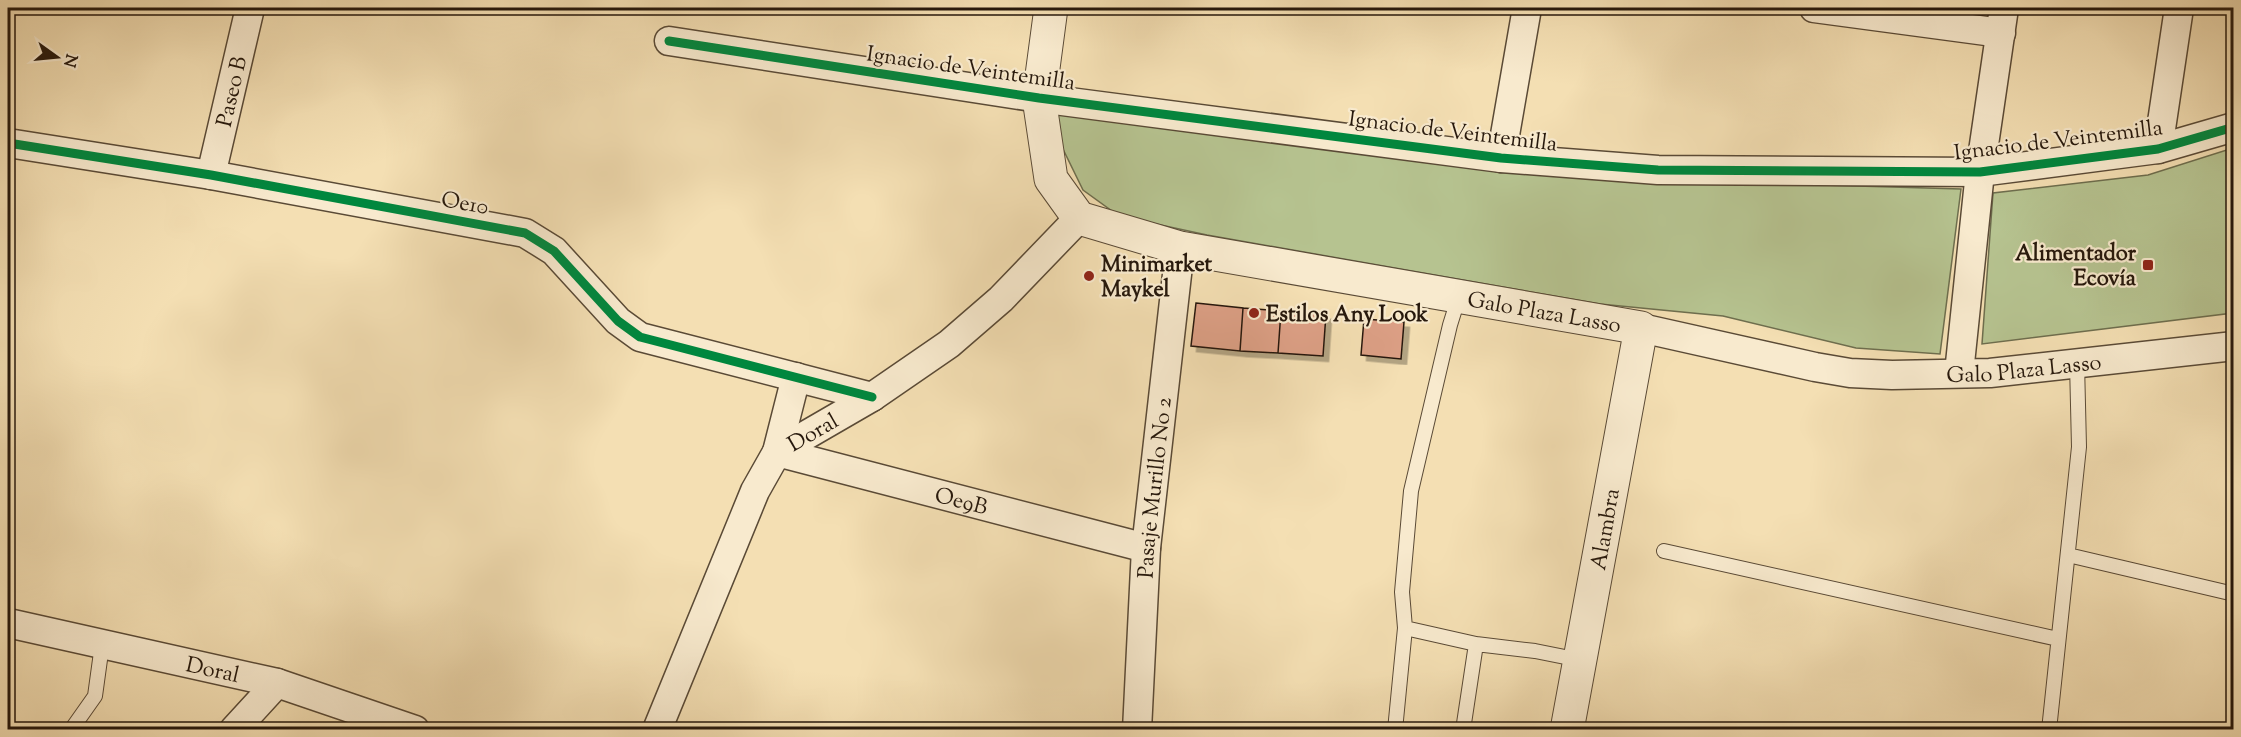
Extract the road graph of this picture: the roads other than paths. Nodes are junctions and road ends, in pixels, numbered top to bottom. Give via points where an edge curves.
1 (250, 8) edge
2 (1051, 8) edge
3 (1527, 8) edge
4 (1819, 8) edge
5 (2179, 8) edge
6 (2002, 20) edge
7 (669, 41) dead end
8 (1039, 98) junction
9 (2234, 128) edge
10 (8, 143) edge
11 (2158, 149) junction
12 (1501, 158) junction
13 (1980, 172) junction
14 (210, 175) junction
15 (1079, 218) junction
16 (1180, 248) junction
17 (1459, 296) junction
18 (1641, 328) junction
19 (2234, 346) edge
20 (2077, 363) junction
21 (1959, 374) junction
22 (796, 377) junction
23 (872, 397) junction
24 (777, 452) junction
25 (1146, 548) junction
26 (1664, 551) dead end
27 (2068, 555) junction
28 (2234, 594) edge
29 (8, 623) edge
30 (1405, 628) junction
31 (2058, 639) junction
32 (1476, 644) junction
33 (102, 645) junction
34 (1580, 660) junction
35 (277, 683) junction
36 (71, 729) edge
37 (234, 729) edge
38 (416, 729) edge
39 (657, 729) edge
40 (1137, 729) edge
41 (1395, 729) edge
42 (1463, 729) edge
43 (1567, 729) edge
44 (2049, 729) edge

1 - 14 street, Paseo B
2 - 8 street
3 - 12 street
4 - 6 street
5 - 11 street
6 - 13 street
7 - 8 street, Ignacio de Veintemilla
8 - 12 street, Ignacio de Veintemilla
8 - 15 street via 1051,179
9 - 11 street, Ignacio de Veintemilla
10 - 14 street, Oe10
11 - 13 street, Ignacio de Veintemilla
12 - 13 street, Ignacio de Veintemilla via 1658,170
13 - 21 street
14 - 22 street, Oe10 via 525,233 554,251 618,321 640,337
15 - 16 street, Galo Plaza Lasso
15 - 23 street, Doral via 1001,299 949,344
16 - 17 street, Galo Plaza Lasso
16 - 25 street, Pasaje Murillo No 2
17 - 18 street, Galo Plaza Lasso
17 - 30 lane via 1411,491 1402,592
18 - 21 street, Galo Plaza Lasso via 1850,373
18 - 34 street, Alambra
19 - 20 street, Galo Plaza Lasso
20 - 21 street, Galo Plaza Lasso
20 - 27 lane via 2079,447
22 - 23 street, Oe10
22 - 24 street
23 - 24 street, Doral
24 - 25 street, Oe9B
24 - 39 street, Doral via 755,491
25 - 40 street, Pasaje Murillo No 2
26 - 31 lane
27 - 28 lane
27 - 31 lane
29 - 33 street, Doral
30 - 32 lane
30 - 41 lane
31 - 44 lane
32 - 34 lane
32 - 42 lane
33 - 35 street, Doral
33 - 36 lane via 95,696
34 - 43 street, Alambra
35 - 37 street
35 - 38 street, Doral

